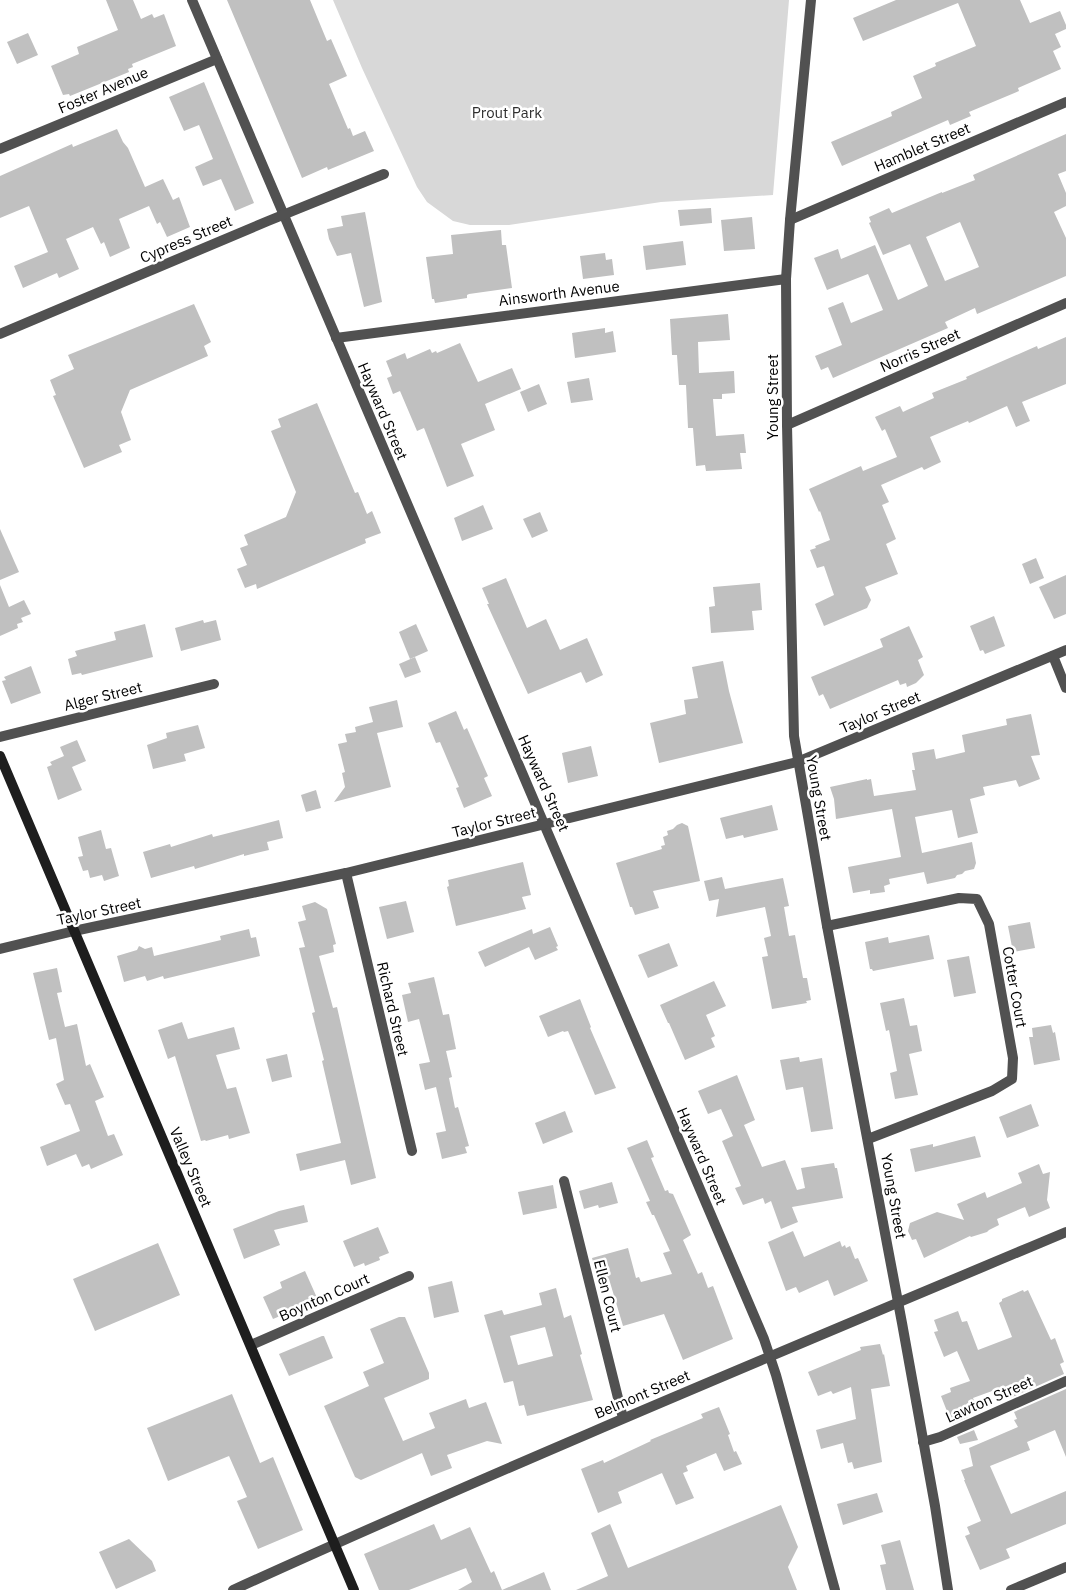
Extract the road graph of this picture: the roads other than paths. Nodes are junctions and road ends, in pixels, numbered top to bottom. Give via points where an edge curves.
1 (192, 0) edge
2 (811, 0) edge
3 (217, 59) junction
4 (1066, 102) edge
5 (0, 149) edge
6 (384, 174) dead end
7 (283, 215) junction
8 (790, 220) junction
9 (786, 279) junction
10 (1066, 303) edge
11 (0, 334) edge
12 (336, 338) junction
13 (787, 425) junction
14 (1066, 650) edge
15 (1053, 656) junction
16 (214, 684) dead end
17 (1066, 688) edge
18 (0, 737) edge
19 (0, 756) edge
20 (797, 762) junction
21 (546, 825) junction
22 (346, 873) junction
23 (827, 926) junction
24 (74, 931) junction
25 (0, 949) edge
26 (868, 1139) junction
27 (412, 1151) dead end
28 (564, 1181) dead end
29 (1066, 1232) edge
30 (409, 1276) dead end
31 (898, 1302) junction
32 (251, 1345) junction
33 (770, 1356) junction
34 (1066, 1381) edge
35 (623, 1418) junction
36 (923, 1442) junction
37 (334, 1544) junction
38 (1066, 1567) edge
39 (233, 1590) edge
40 (354, 1590) edge
41 (835, 1590) edge
42 (948, 1590) edge
43 (1011, 1590) edge

1 - 3 street, Hayward Street
2 - 8 street, Young Street
3 - 5 street, Foster Avenue
3 - 7 street, Hayward Street
4 - 8 street, Hamblet Street
6 - 7 street, Cypress Street
7 - 11 street, Cypress Street
7 - 12 street, Hayward Street
8 - 9 street, Young Street
9 - 12 street, Ainsworth Avenue
9 - 13 street, Young Street
10 - 13 street, Norris Street
12 - 21 street, Hayward Street
13 - 20 street, Young Street
14 - 15 street, Taylor Street
15 - 17 street
15 - 20 street, Taylor Street
16 - 18 street, Alger Street
19 - 24 main road, Valley Street
20 - 21 street, Taylor Street
20 - 23 street, Young Street
21 - 22 street, Taylor Street
21 - 33 street, Hayward Street
22 - 24 street, Taylor Street
22 - 27 street, Richard Street
23 - 26 street, Young Street
23 - 26 street, Cotter Court via 959,898 977,899 989,924 1013,1058 1012,1079 992,1091
24 - 25 street, Taylor Street
24 - 32 main road, Valley Street
26 - 31 street, Young Street
28 - 35 street, Ellen Court
29 - 31 street, Belmont Street
30 - 32 street, Boynton Court
31 - 33 street, Belmont Street
31 - 36 street, Young Street
32 - 37 main road, Valley Street
33 - 35 street, Belmont Street
33 - 41 street, Hayward Street
34 - 36 street, Lawton Street
35 - 37 street, Belmont Street
36 - 42 street, Young Street
37 - 39 street, Belmont Street
37 - 40 main road, Valley Street
38 - 43 street

